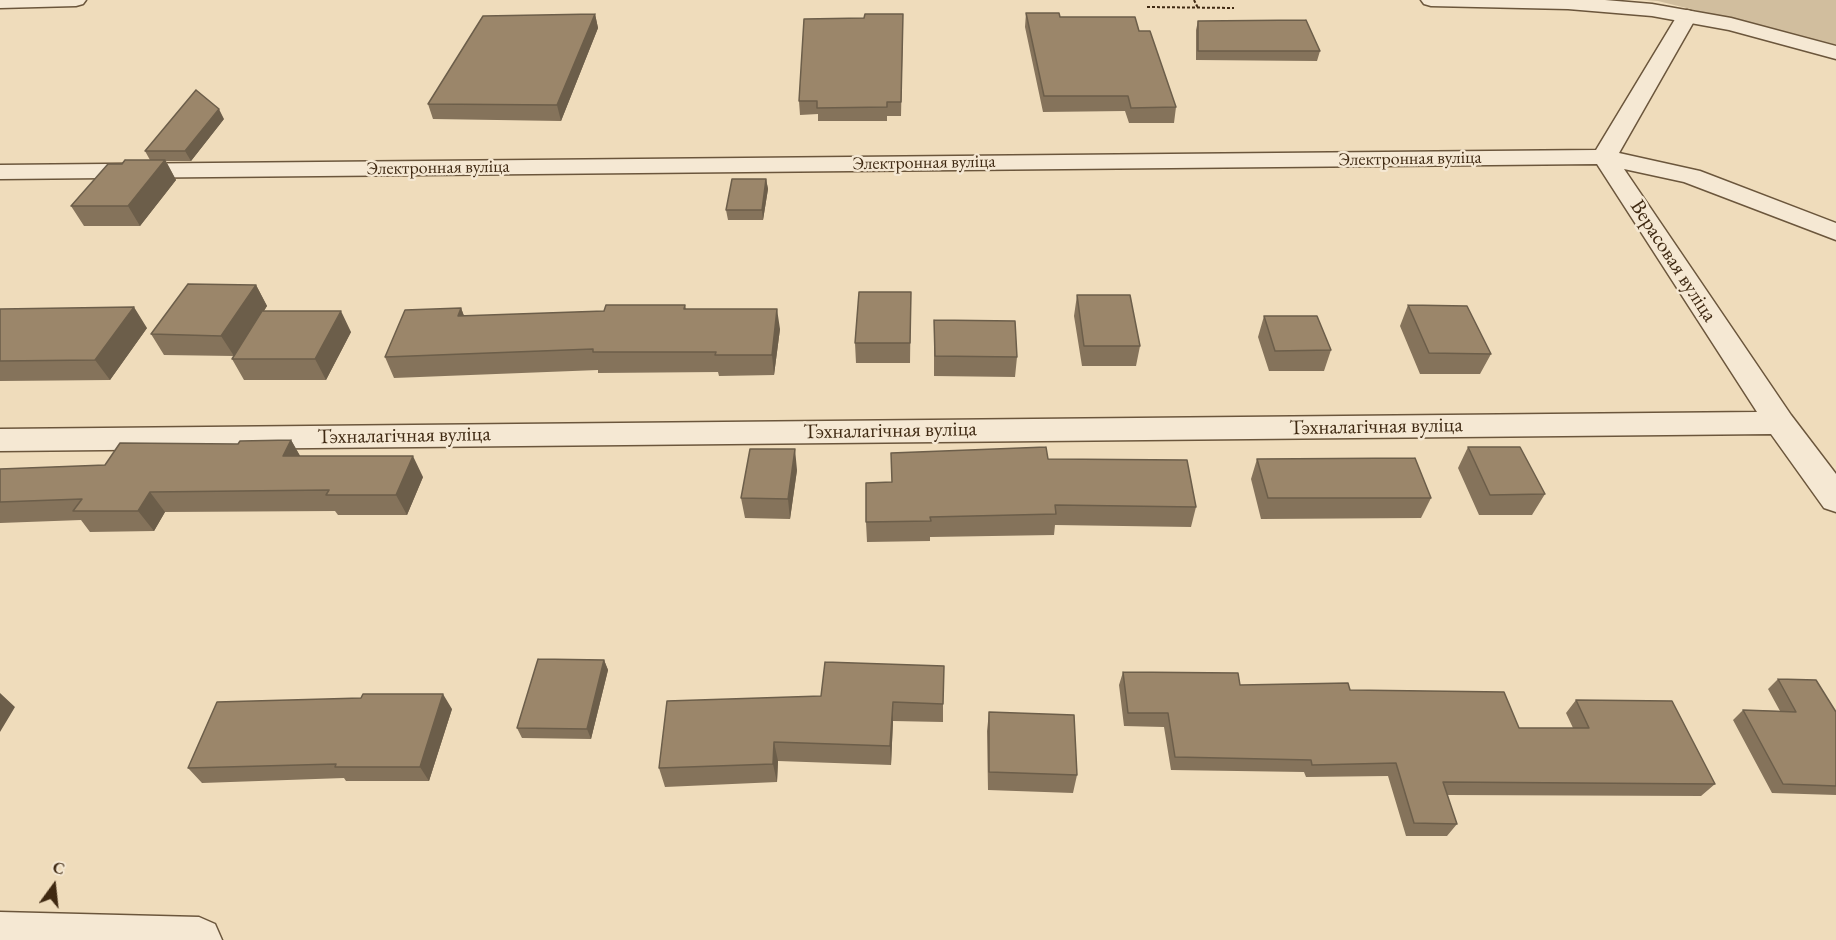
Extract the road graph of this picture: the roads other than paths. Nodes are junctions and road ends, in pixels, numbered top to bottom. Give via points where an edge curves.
1 (76, 0) edge
2 (1431, 0) edge
3 (0, 2) edge
4 (1687, 16) junction
5 (1836, 53) edge
6 (1604, 157) junction
7 (0, 172) edge
8 (1836, 232) edge
9 (1780, 423) junction
10 (0, 440) edge
11 (1836, 500) edge
12 (0, 934) edge
13 (199, 940) edge

1 - 3 street
2 - 4 street via 1568,3
4 - 5 street
4 - 6 street
6 - 7 street, Электронная вуліца
6 - 8 street, Электронная вуліца via 1691,176
6 - 9 street, Верасовая вуліца
9 - 10 street, Тэхналагічная вуліца
9 - 11 street, Верасовая вуліца
12 - 13 street

